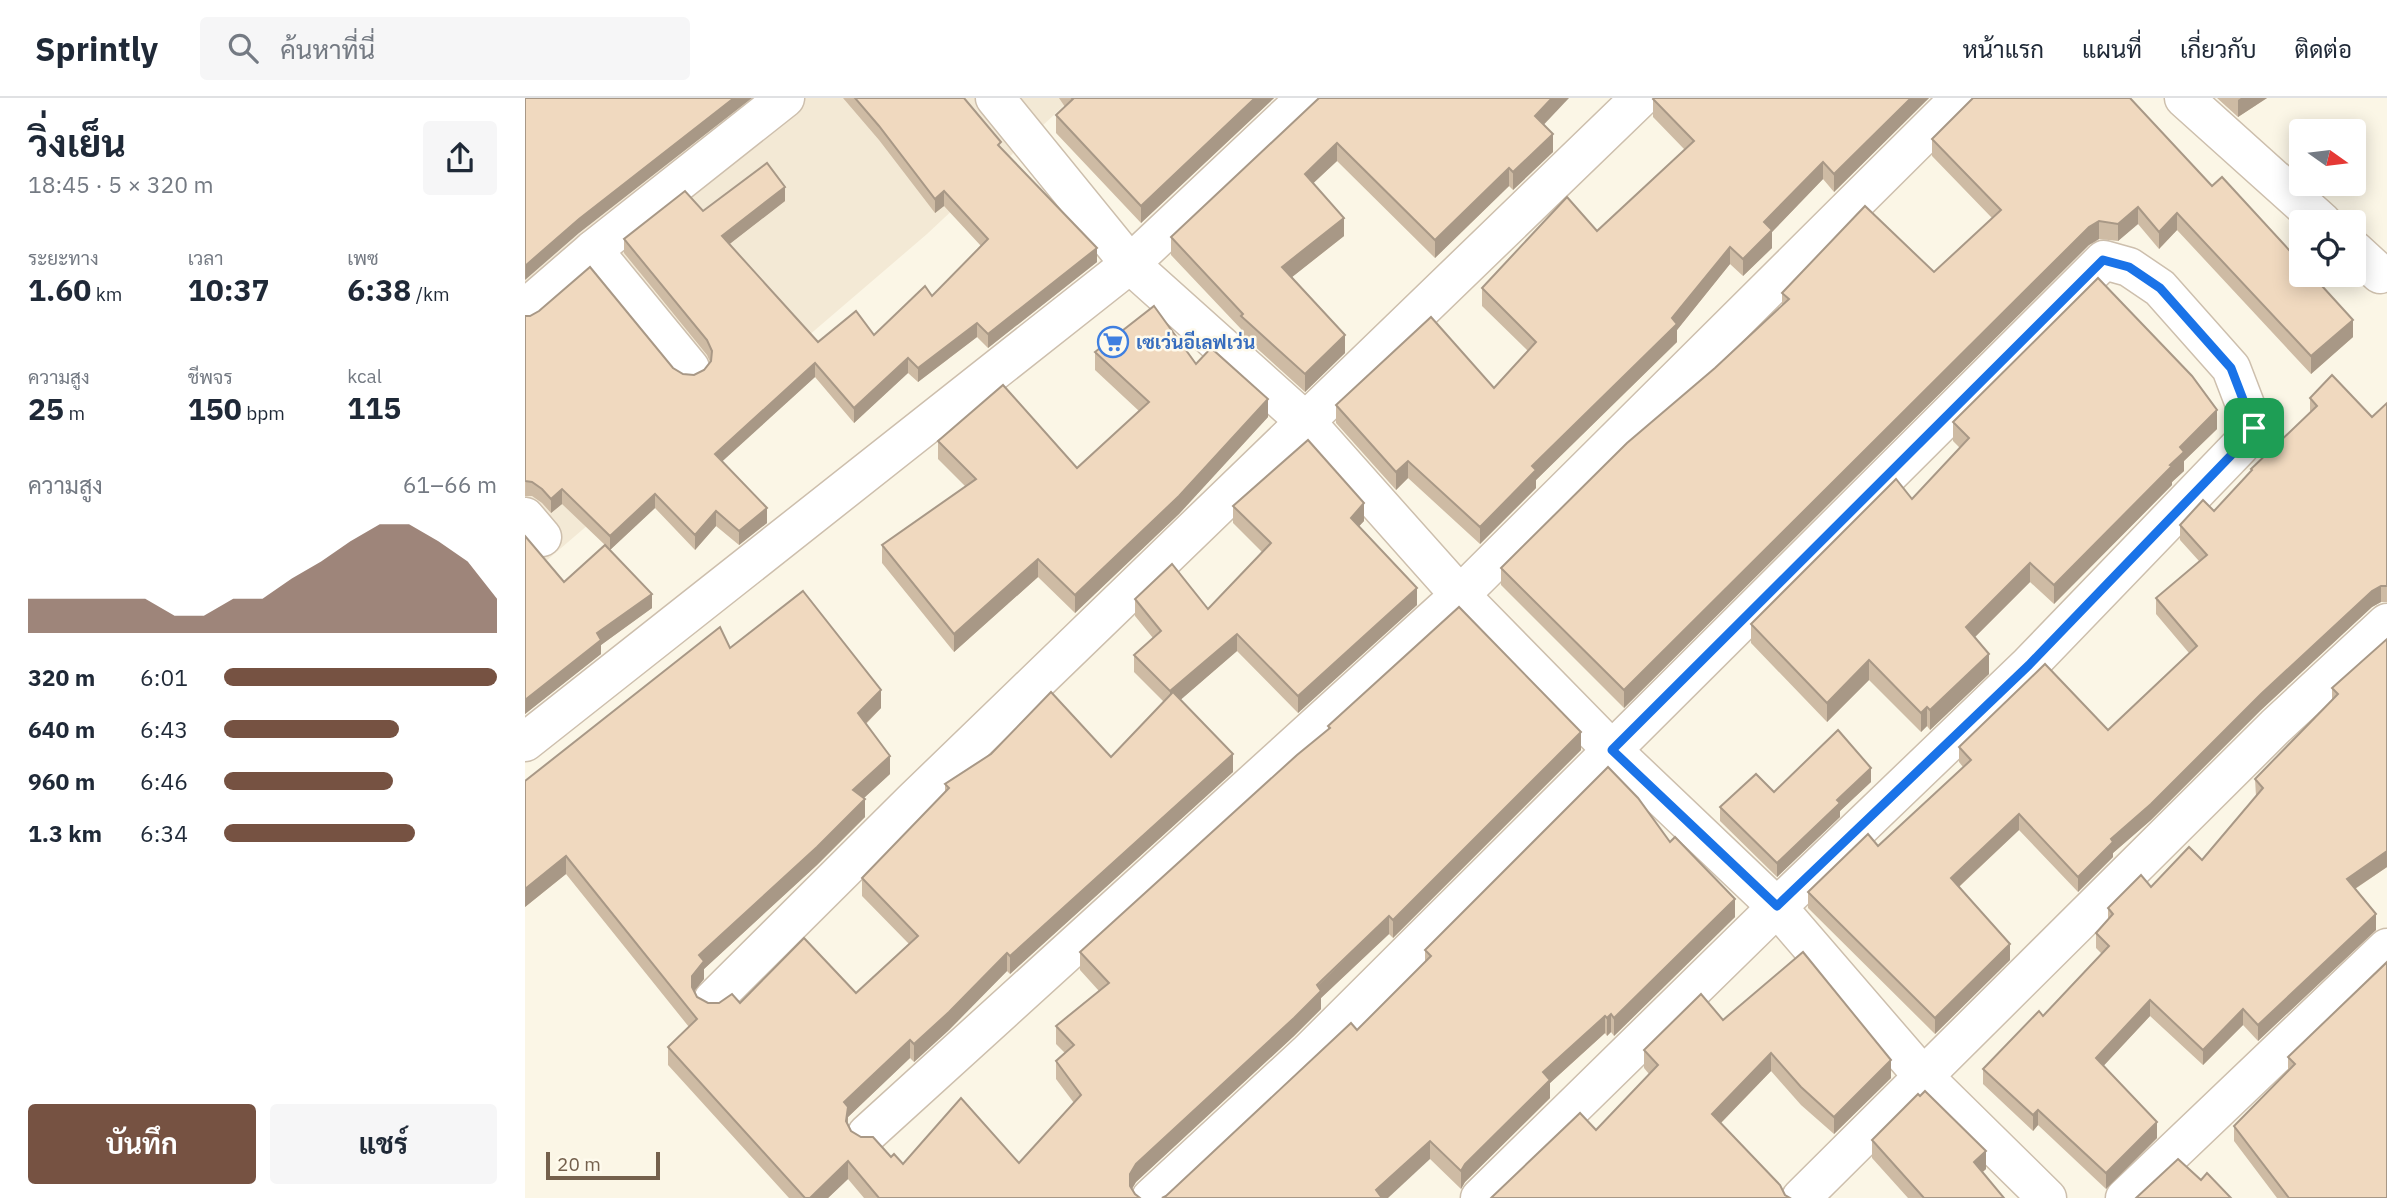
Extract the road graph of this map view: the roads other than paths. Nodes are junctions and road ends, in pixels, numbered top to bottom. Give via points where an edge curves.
1 (785, 98) edge
2 (995, 98) edge
3 (1306, 98) edge
4 (1640, 98) edge
5 (1960, 98) edge
6 (2184, 98) edge
7 (2309, 210) edge
8 (593, 250) junction
9 (1130, 264) junction
10 (525, 309) edge
11 (691, 369) dead end
12 (1305, 421) junction
13 (1460, 595) junction
14 (2387, 623) edge
15 (525, 742) edge
16 (1612, 750) junction
17 (1777, 906) junction
18 (2387, 948) edge
19 (713, 1000) edge
20 (1922, 1076) junction
21 (867, 1134) edge
22 (1150, 1198) edge
23 (1480, 1198) edge
24 (1801, 1198) edge
25 (2047, 1198) edge
26 (2125, 1198) edge

1 - 8 street
2 - 9 street
3 - 9 street
4 - 12 street
5 - 13 street
6 - 7 street
8 - 10 street
8 - 11 street
9 - 12 street
9 - 15 street
12 - 13 street
12 - 19 street
13 - 16 street
13 - 21 street
14 - 20 street via 2276,726
16 - 17 street
16 - 17 street via 2103,260 2129,267 2160,288 2231,368 2254,428 2029,665
16 - 22 street via 1309,1052
17 - 20 street
17 - 23 street
18 - 26 street
20 - 24 street
20 - 25 street

